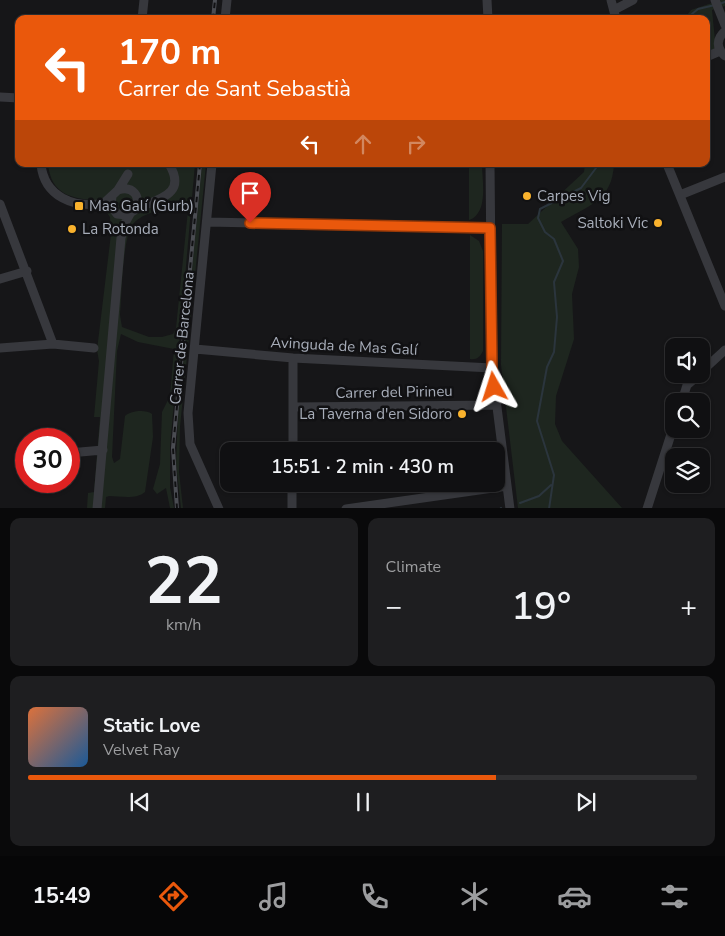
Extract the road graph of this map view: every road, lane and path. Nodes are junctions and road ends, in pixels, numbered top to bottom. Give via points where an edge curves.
1 (144, 0) edge
2 (227, 0) edge
3 (487, 0) edge
4 (610, 0) edge
5 (633, 0) edge
6 (716, 3) edge
7 (615, 14) edge
8 (142, 15) edge
9 (225, 15) edge
10 (488, 15) edge
11 (725, 25) edge
12 (725, 31) edge
13 (723, 53) edge
14 (710, 56) edge
15 (0, 97) edge
16 (15, 98) edge
17 (42, 167) edge
18 (129, 167) edge
19 (171, 167) edge
20 (212, 167) edge
21 (490, 167) edge
22 (668, 167) edge
23 (128, 174) junction
24 (725, 177) edge
25 (115, 193) junction
26 (134, 193) junction
27 (680, 195) junction
28 (158, 201) junction
29 (0, 204) edge
30 (97, 204) junction
31 (114, 211) junction
32 (133, 211) junction
33 (3, 219) edge
34 (207, 222) junction
35 (490, 228) junction
36 (121, 238) junction
37 (27, 271) junction
38 (0, 279) edge
39 (725, 306) edge
40 (54, 344) junction
41 (0, 348) edge
42 (94, 348) dead end
43 (195, 349) junction
44 (725, 350) edge
45 (293, 358) junction
46 (710, 364) edge
47 (492, 368) junction
48 (496, 405) junction
49 (293, 407) junction
50 (670, 438) edge
51 (292, 442) edge
52 (102, 450) junction
53 (80, 452) edge
54 (507, 486) junction
55 (292, 492) edge
56 (97, 508) edge
57 (219, 508) edge
58 (292, 508) edge
59 (346, 508) edge
60 (510, 508) edge
61 (647, 508) edge

1 - 8 street
2 - 9 street
3 - 10 street
4 - 7 street
5 - 7 street
6 - 11 street
12 - 13 street via 718,41
13 - 14 street
15 - 16 street
17 - 30 street via 44,178 56,195 76,204
18 - 23 street
19 - 28 street via 175,182 169,195
20 - 34 street, Carrer de Barcelona
21 - 35 street
22 - 27 street
23 - 25 street
23 - 26 street
24 - 27 street
25 - 26 street via 125,188
25 - 30 street via 104,203
25 - 31 street
26 - 28 street
26 - 32 street via 138,202
27 - 39 street
28 - 32 street
29 - 33 street
30 - 31 street
31 - 32 street via 123,215
31 - 36 street
32 - 36 street
33 - 37 street
34 - 35 street
34 - 43 street, Carrer de Barcelona
35 - 47 street
36 - 52 street
37 - 38 street
37 - 40 street
40 - 41 street
40 - 42 street
43 - 45 street, Avinguda de Mas Galí
43 - 57 street, Carrer de Barcelona via 188,413 190,444
44 - 46 street
45 - 47 street, Avinguda de Mas Galí
45 - 49 street
47 - 48 street
48 - 49 street, Carrer del Pirineu
48 - 54 street
49 - 51 street
50 - 61 street
52 - 53 street
52 - 56 street
54 - 59 street
54 - 60 street
55 - 58 street

